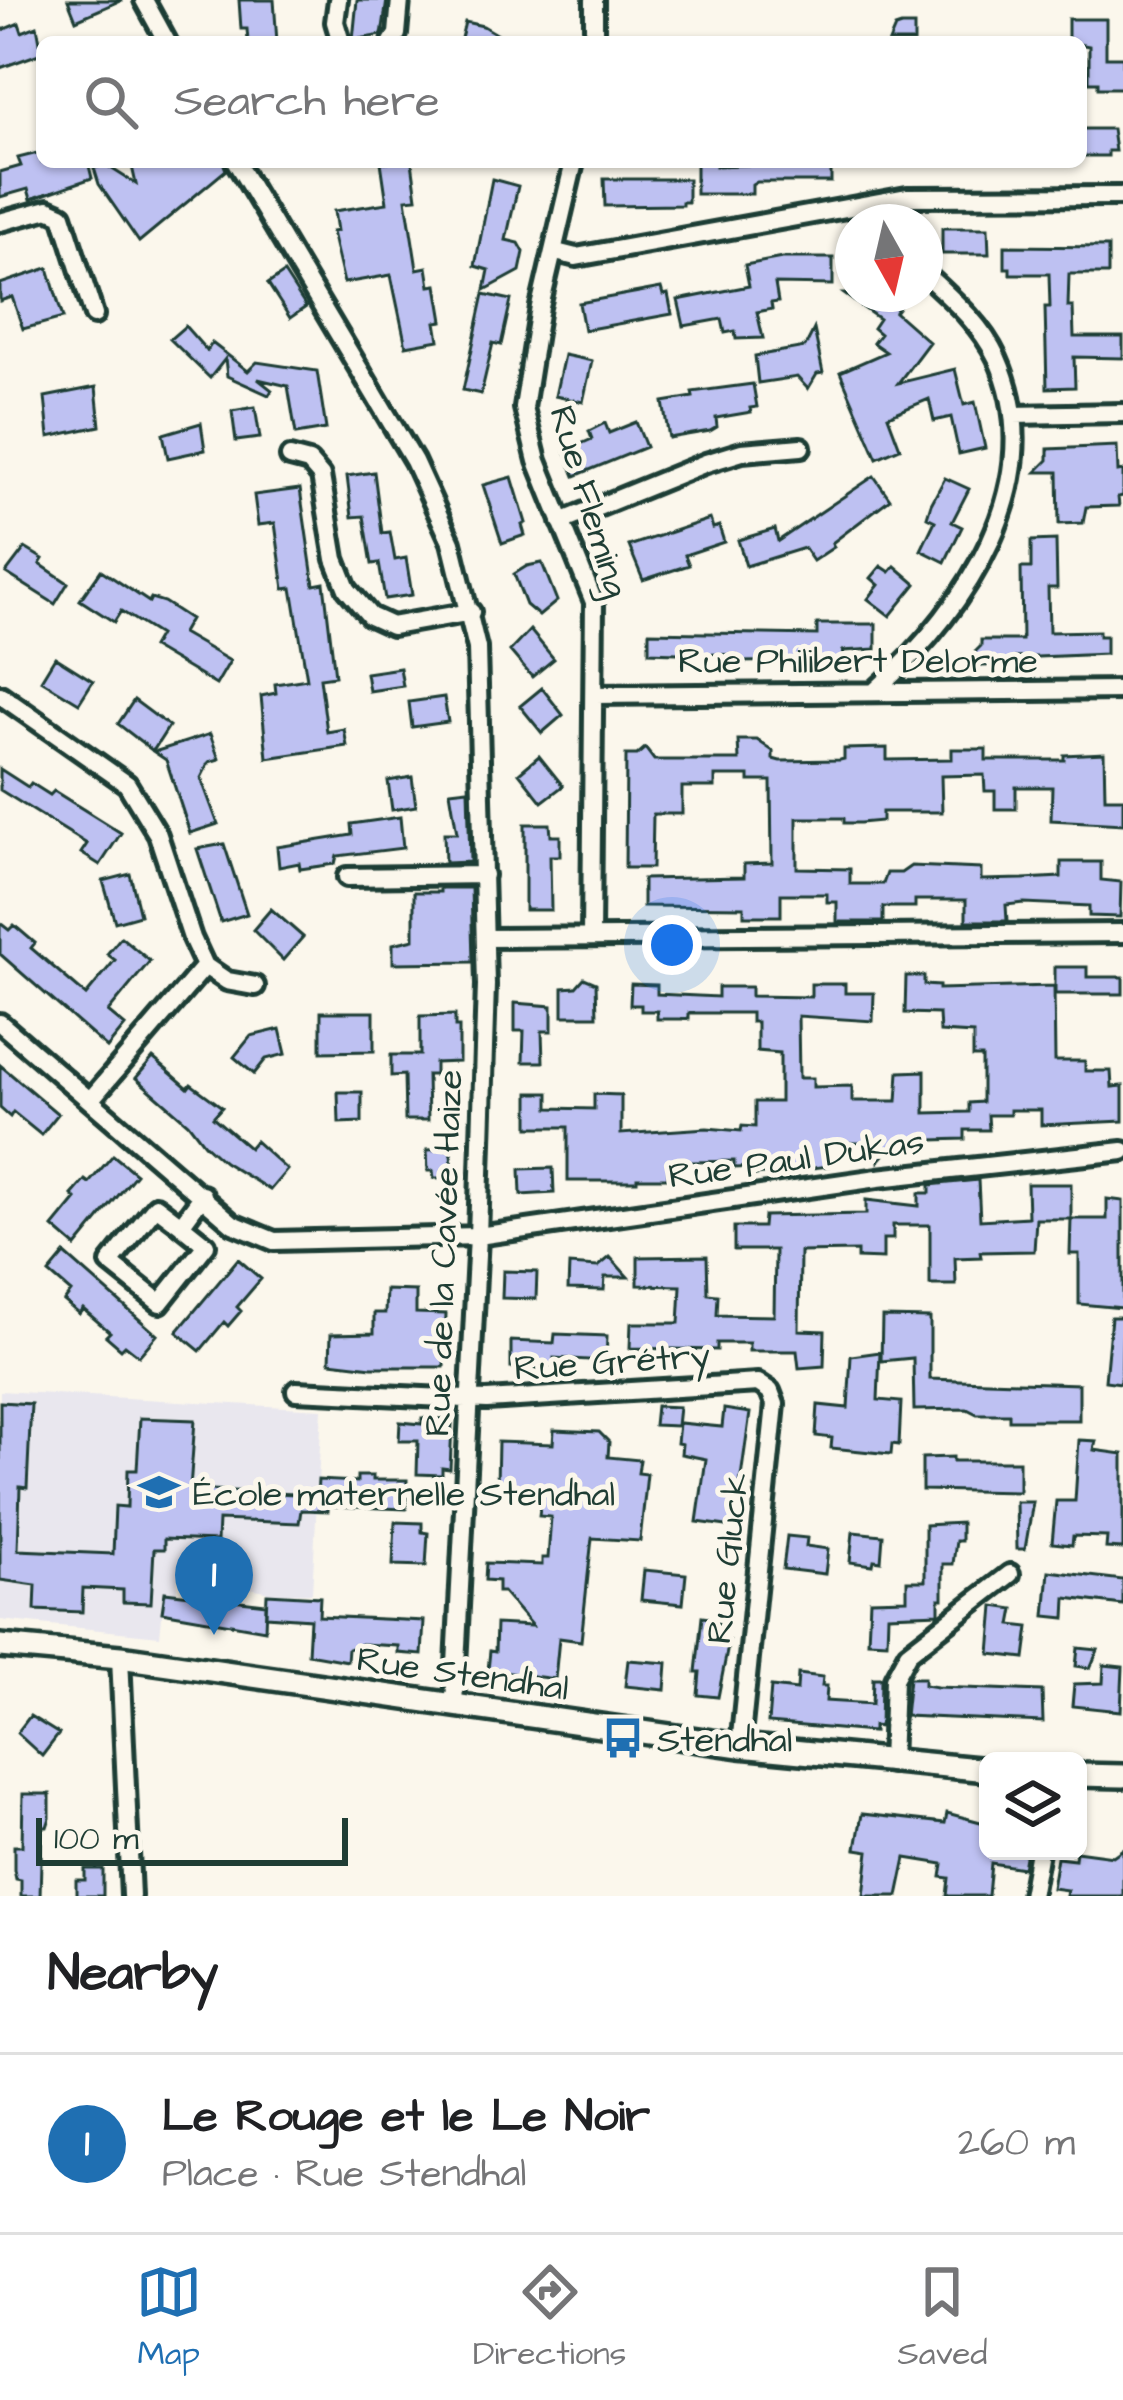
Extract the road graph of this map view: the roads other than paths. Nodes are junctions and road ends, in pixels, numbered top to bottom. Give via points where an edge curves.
1 (144, 0) edge
2 (338, 0) edge
3 (400, 0) edge
4 (595, 0) edge
5 (164, 36) edge
6 (339, 36) edge
7 (396, 36) edge
8 (594, 36) edge
9 (240, 168) edge
10 (573, 168) edge
11 (1123, 196) edge
12 (886, 204) edge
13 (835, 218) edge
14 (0, 222) edge
15 (556, 252) junction
16 (943, 290) edge
17 (94, 315) dead end
18 (1123, 413) edge
19 (1013, 415) junction
20 (801, 447) dead end
21 (290, 457) dead end
22 (561, 522) junction
23 (470, 612) junction
24 (1123, 690) edge
25 (874, 692) junction
26 (0, 695) edge
27 (594, 695) junction
28 (484, 875) junction
29 (347, 877) dead end
30 (1123, 933) edge
31 (591, 937) junction
32 (486, 938) junction
33 (205, 966) junction
34 (255, 986) dead end
35 (0, 1022) edge
36 (91, 1099) junction
37 (1123, 1151) edge
38 (203, 1195) junction
39 (181, 1225) junction
40 (478, 1236) junction
41 (758, 1384) joint
42 (296, 1391) dead end
43 (470, 1400) junction
44 (1010, 1574) dead end
45 (0, 1646) edge
46 (120, 1657) junction
47 (454, 1704) junction
48 (740, 1746) junction
49 (891, 1763) junction
50 (979, 1769) edge
51 (1087, 1775) edge
52 (1123, 1776) edge
53 (1037, 1860) edge
54 (131, 1896) edge
55 (1031, 1896) edge

1 - 5 street
2 - 6 street
3 - 7 street
4 - 8 street
9 - 23 street, Rue de la Cavée Haize via 414,461 451,542
10 - 15 street, Rue Fleming
11 - 12 street via 907,197
13 - 15 street via 577,257
14 - 17 street via 48,209 62,215
15 - 22 street, Rue Fleming via 524,408
16 - 19 street via 997,357
18 - 19 street
19 - 25 street via 1014,466 978,571
20 - 22 street via 706,463
21 - 23 street via 321,476 335,560 370,616 392,626
22 - 27 street, Rue Fleming via 593,602
23 - 28 street, Rue de la Cavée Haize via 478,648
24 - 25 street, Rue Philibert Delorme
25 - 27 street, Rue Philibert Delorme
26 - 33 street via 127,784 158,835
27 - 31 street, Rue Fleming
28 - 29 street
28 - 32 street, Rue de la Cavée Haize
30 - 31 street
31 - 32 street
32 - 40 street, Rue de la Cavée Haize
33 - 34 street
33 - 36 street
35 - 36 street, Rue Paul Dukas
36 - 38 street, Rue Paul Dukas
37 - 40 street, Rue Paul Dukas
38 - 39 street
38 - 40 street, Rue Paul Dukas via 233,1224 274,1241
39 - 39 street via 206,1245 160,1303 110,1263 156,1205
40 - 43 street, Rue de la Cavée Haize
41 - 43 street, Rue Grétry
41 - 48 street, Rue Gluck via 775,1404
42 - 43 street, Rue Grétry
43 - 47 street, Rue de la Cavée Haize
44 - 49 street via 908,1653 894,1679
45 - 46 street, Rue Stendhal
46 - 47 street, Rue Stendhal
46 - 54 street
47 - 48 street, Rue Stendhal
48 - 49 street, Rue Stendhal
49 - 50 street, Rue Stendhal
51 - 52 street
53 - 55 street

